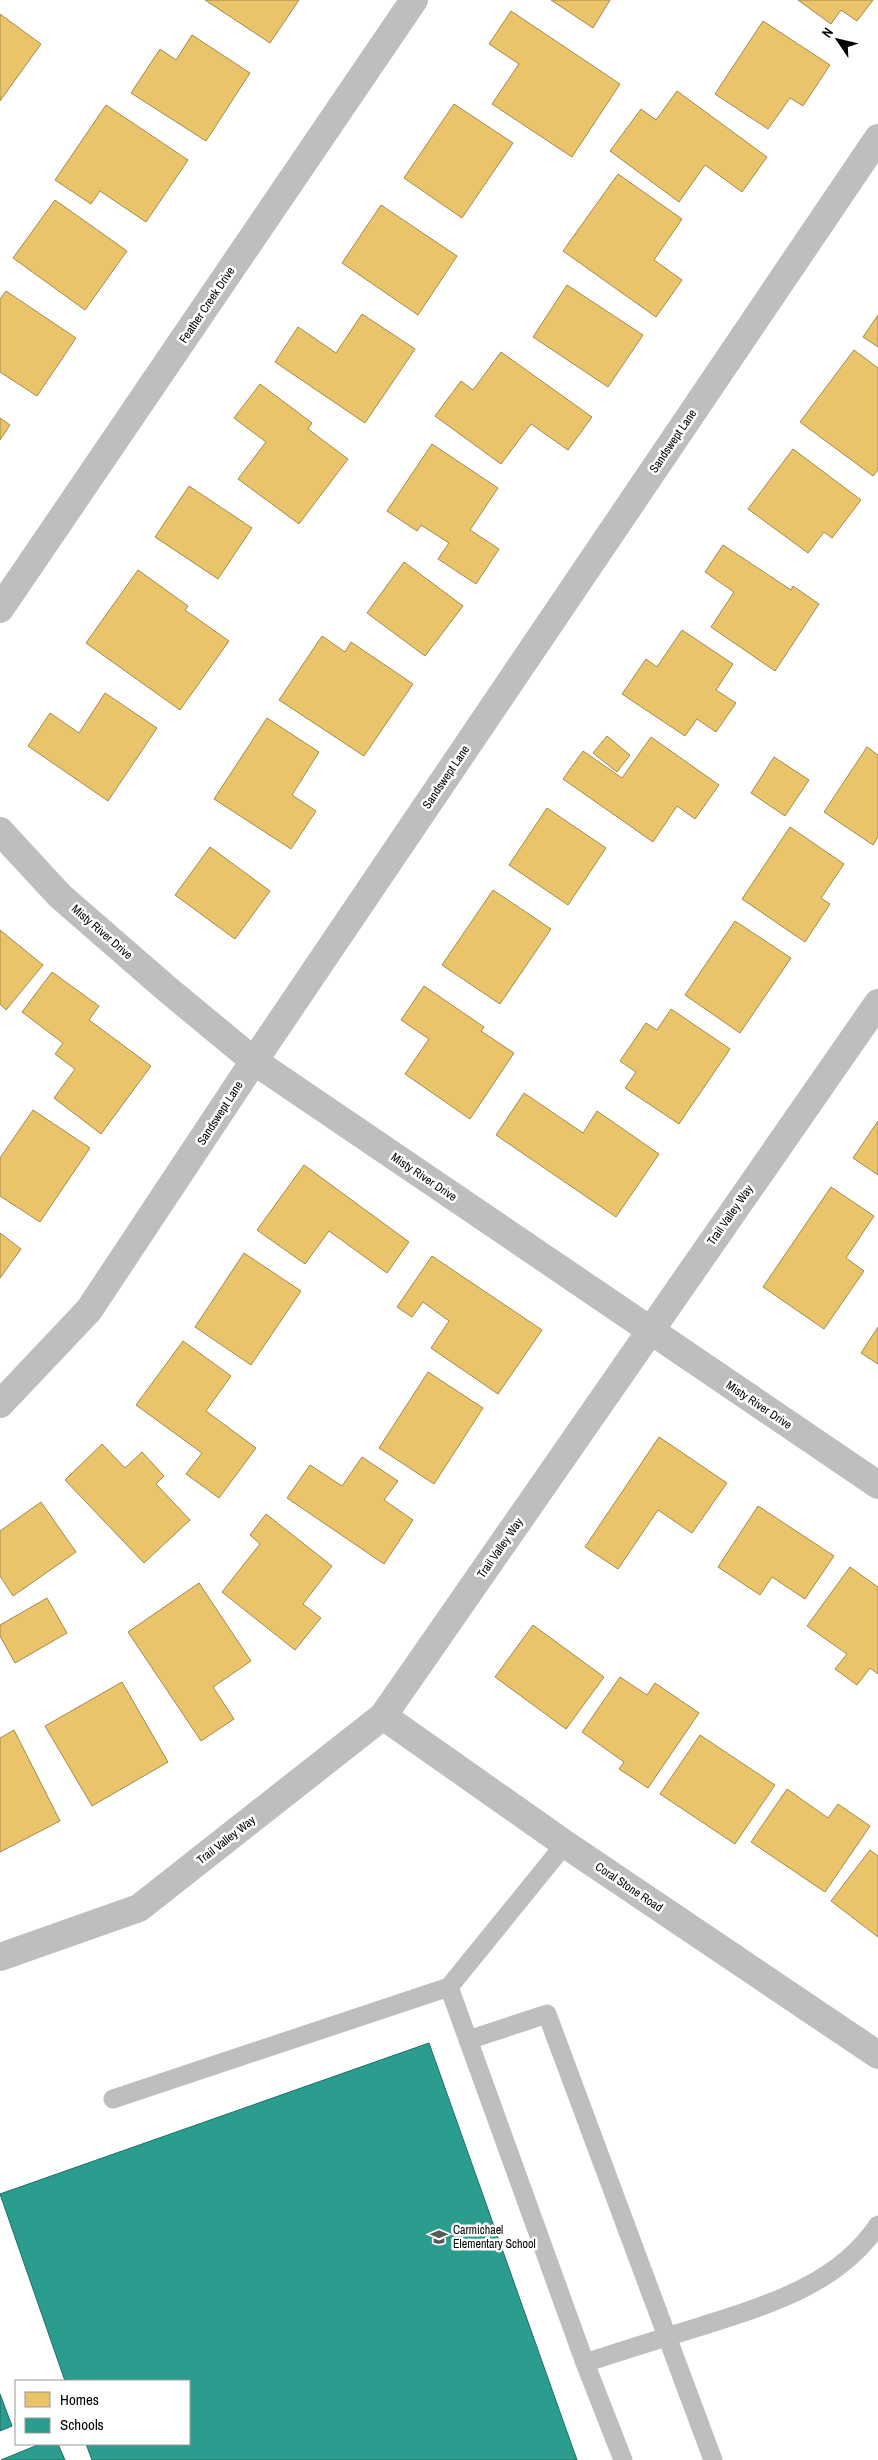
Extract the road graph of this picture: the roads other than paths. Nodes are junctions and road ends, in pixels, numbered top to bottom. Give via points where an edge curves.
1 (414, 0) edge
2 (878, 138) edge
3 (0, 609) edge
4 (0, 832) edge
5 (878, 1003) edge
6 (254, 1060) junction
7 (649, 1331) junction
8 (0, 1404) edge
9 (878, 1484) edge
10 (383, 1716) junction
11 (565, 1844) junction
12 (0, 1957) edge
13 (449, 1987) junction
14 (468, 2040) junction
15 (878, 2055) edge
16 (113, 2099) dead end
17 (878, 2226) edge
18 (667, 2337) junction
19 (585, 2363) junction
20 (623, 2460) edge
21 (713, 2460) edge

1 - 3 street, Feather Creek Drive
2 - 6 street, Sandswept Lane
4 - 6 street, Misty River Drive via 60,896
5 - 7 street, Trail Valley Way
6 - 7 street, Misty River Drive
6 - 8 street, Sandswept Lane via 89,1310
7 - 9 street, Misty River Drive
7 - 10 street, Trail Valley Way
10 - 11 street, Coral Stone Road
10 - 12 street, Trail Valley Way via 139,1908
11 - 13 lane
11 - 15 street, Coral Stone Road
13 - 14 lane
13 - 16 lane
14 - 18 lane via 547,2014
14 - 19 lane
17 - 18 lane via 867,2241 829,2274 781,2300
18 - 19 lane
18 - 21 lane
19 - 20 lane

